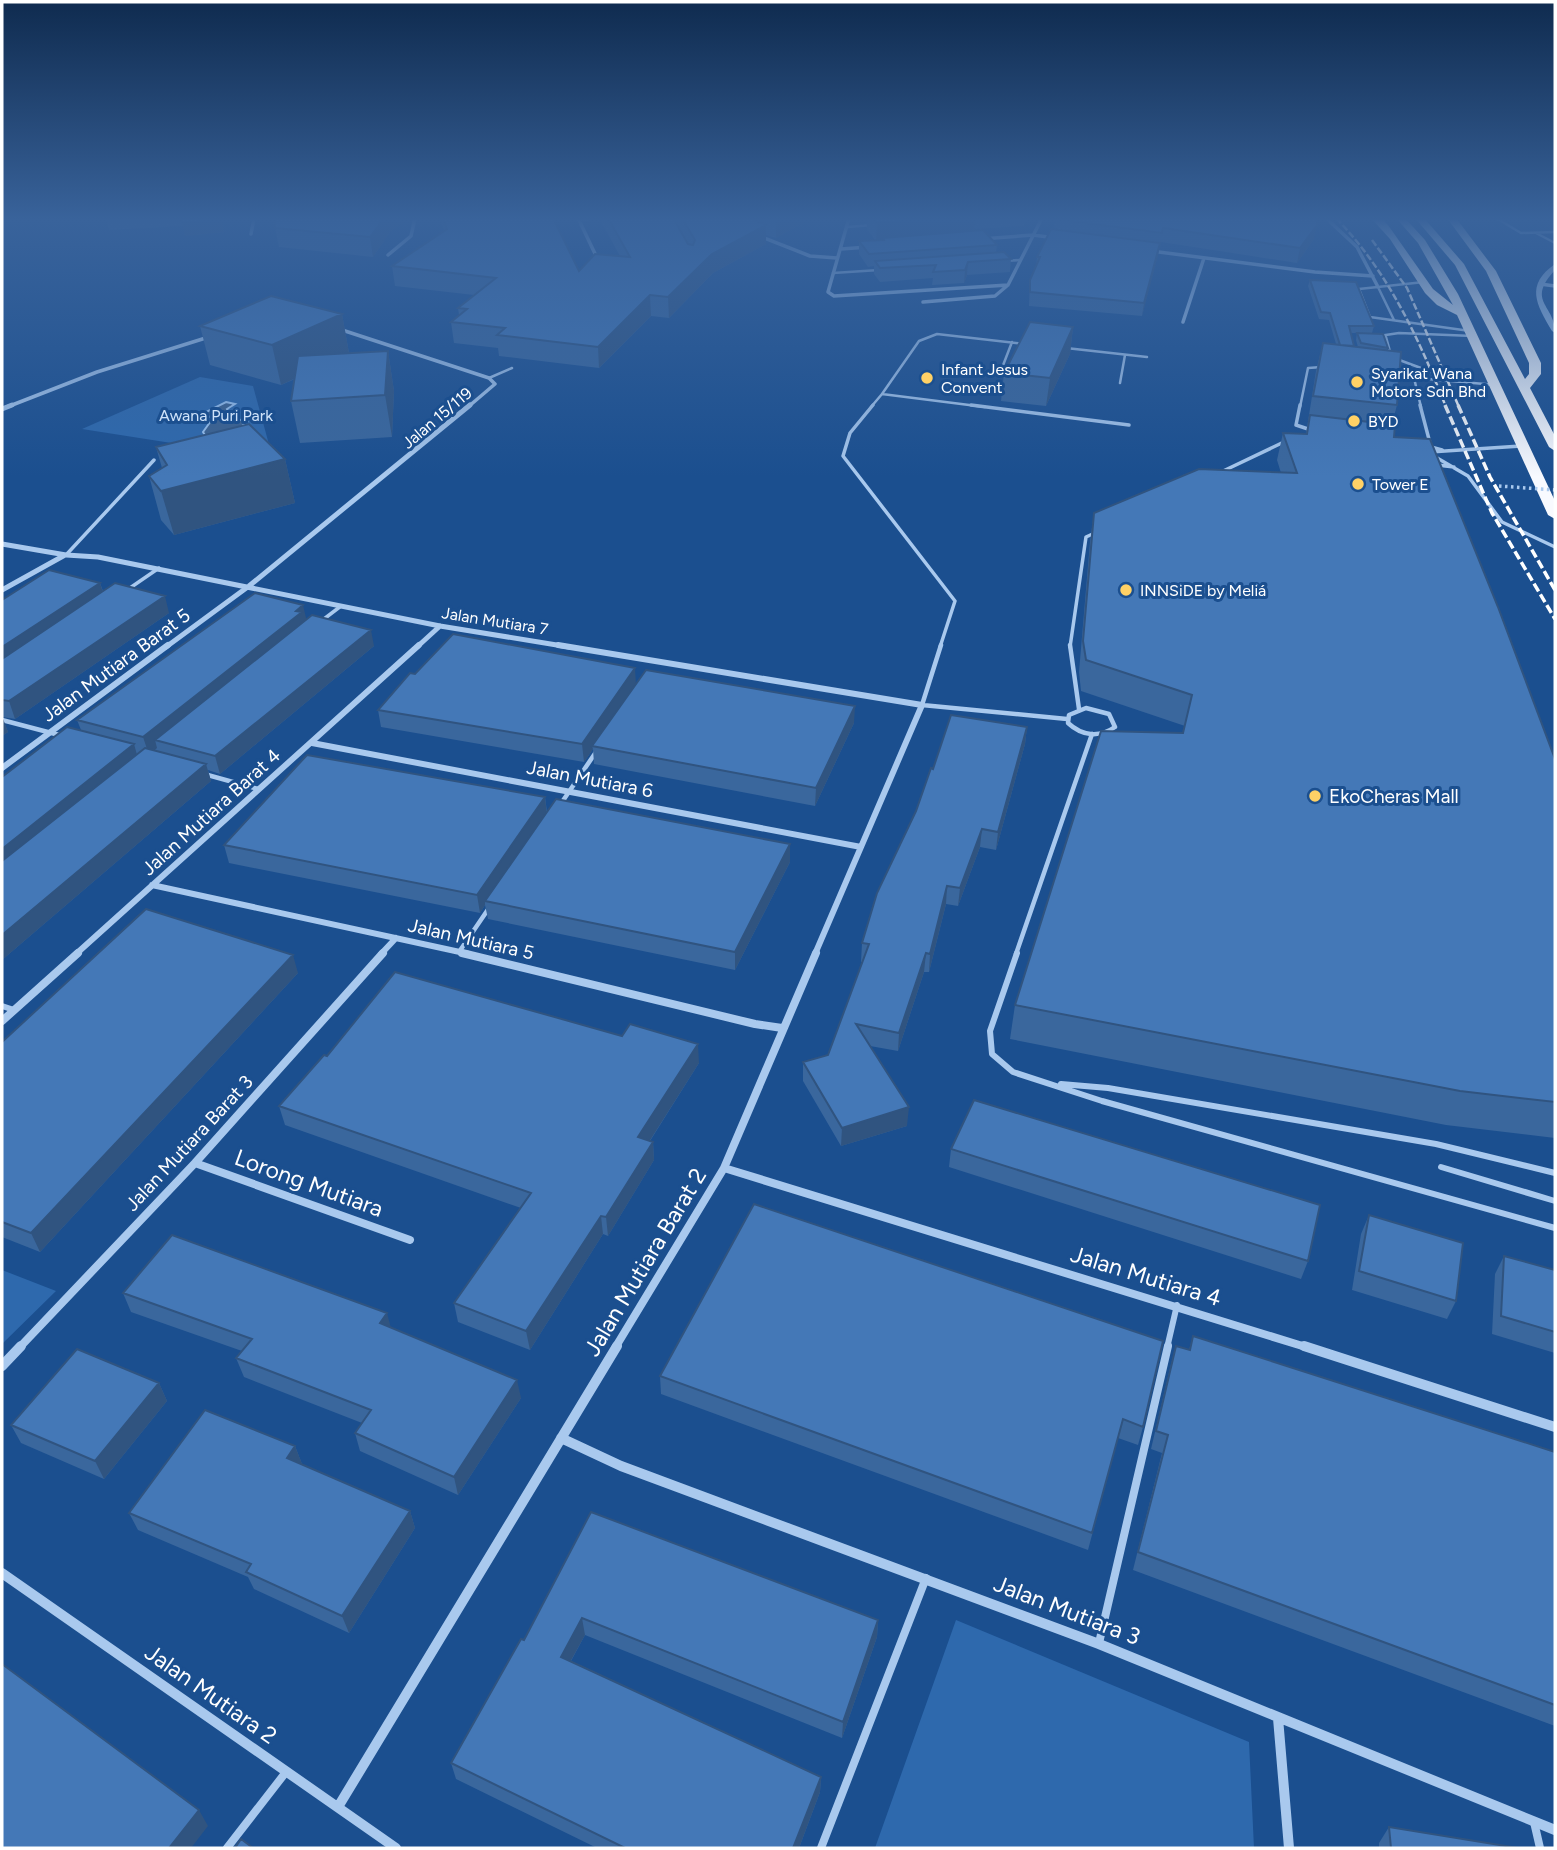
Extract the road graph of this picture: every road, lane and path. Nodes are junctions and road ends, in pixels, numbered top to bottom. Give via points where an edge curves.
1 (1189, 304) edge
2 (1365, 304) edge
3 (1386, 304) edge
4 (1444, 304) edge
5 (1458, 304) edge
6 (1481, 304) edge
7 (1507, 304) edge
8 (1543, 304) edge
9 (1462, 313) junction
10 (1394, 320) junction
11 (1183, 322) dead end
12 (331, 327) edge
13 (1555, 331) edge
14 (221, 333) edge
15 (1472, 334) junction
16 (1375, 336) edge
17 (1386, 337) junction
18 (1012, 342) junction
19 (1037, 345) edge
20 (1062, 348) edge
21 (1125, 355) junction
22 (1147, 357) dead end
23 (1381, 357) edge
24 (1392, 358) junction
25 (513, 368) dead end
26 (1002, 368) dead end
27 (1327, 368) edge
28 (1389, 375) edge
29 (489, 378) junction
30 (1414, 379) junction
31 (1120, 383) dead end
32 (1496, 385) junction
33 (1524, 387) junction
34 (882, 394) junction
35 (2, 409) edge
36 (1129, 425) dead end
37 (1315, 431) edge
38 (1294, 436) edge
39 (1524, 446) junction
40 (1555, 447) edge
41 (1446, 450) junction
42 (154, 460) dead end
43 (1428, 465) edge
44 (1454, 467) junction
45 (1226, 470) junction
46 (1236, 474) edge
47 (1215, 475) edge
48 (1499, 486) dead end
49 (1555, 490) edge
50 (1555, 516) edge
51 (1098, 531) edge
52 (2, 544) edge
53 (1555, 547) edge
54 (66, 555) junction
55 (159, 568) junction
56 (249, 586) junction
57 (2, 590) edge
58 (125, 591) edge
59 (341, 606) junction
60 (440, 626) junction
61 (309, 631) edge
62 (658, 662) junction
63 (651, 672) edge
64 (922, 705) junction
65 (1079, 709) junction
66 (1067, 719) junction
67 (2, 720) edge
68 (50, 733) junction
69 (1092, 734) junction
70 (75, 739) edge
71 (312, 743) junction
72 (599, 748) edge
73 (2, 768) edge
74 (198, 772) edge
75 (258, 789) junction
76 (569, 792) junction
77 (554, 814) edge
78 (861, 847) junction
79 (152, 885) junction
80 (491, 906) edge
81 (396, 938) junction
82 (459, 952) junction
83 (2, 1006) edge
84 (14, 1010) junction
85 (2, 1021) edge
86 (782, 1028) junction
87 (1051, 1083) junction
88 (195, 1163) junction
89 (1441, 1167) dead end
90 (724, 1168) junction
91 (1555, 1173) edge
92 (1555, 1201) edge
93 (1555, 1228) edge
94 (410, 1240) dead end
95 (1177, 1305) junction
96 (2, 1366) edge
97 (1555, 1427) edge
98 (561, 1438) junction
99 (2, 1573) edge
100 (926, 1578) junction
101 (1099, 1644) junction
102 (1278, 1718) junction
103 (286, 1772) junction
104 (338, 1807) junction
105 (1534, 1822) junction
106 (1555, 1830) edge
107 (227, 1848) edge
108 (396, 1848) edge
109 (821, 1848) edge
110 (1289, 1848) edge
111 (1540, 1848) edge

1 - 11 street
2 - 10 lane via 1370,317
3 - 10 lane
4 - 9 highway
5 - 9 highway
6 - 33 highway
7 - 33 highway via 1535,363 1535,374
8 - 13 street
9 - 15 highway
10 - 15 lane
12 - 29 street, Jalan 15/119
14 - 35 street via 97,372
15 - 17 lane via 1399,333
15 - 32 highway
16 - 17 lane
17 - 24 lane
18 - 19 lane
18 - 26 lane
18 - 34 lane via 937,334 925,337
20 - 21 lane
21 - 22 lane
21 - 31 lane
23 - 24 lane
24 - 32 lane
25 - 29 lane
27 - 37 lane via 1308,368 1296,425
28 - 30 lane
29 - 56 street, Jalan 15/119 via 495,384 492,389
30 - 32 lane
30 - 41 lane via 1432,447
32 - 39 highway
33 - 40 highway
34 - 36 lane
34 - 64 lane via 850,433 844,456 955,601
38 - 45 lane
39 - 41 lane
39 - 50 highway
41 - 44 lane via 1426,452
42 - 54 lane
43 - 44 lane
44 - 53 lane via 1468,476 1503,522
45 - 46 lane
45 - 47 lane
48 - 49 path, bridge
51 - 65 lane via 1086,537 1069,641
52 - 54 street
54 - 55 street, Jalan Mutiara 7
54 - 57 street
55 - 56 street, Jalan Mutiara 7
55 - 58 lane
56 - 59 street, Jalan Mutiara 7
56 - 68 street, Jalan Mutiara Barat 5
59 - 60 street, Jalan Mutiara 7
59 - 61 lane
60 - 62 street, Jalan Mutiara 7
60 - 71 street, Jalan Mutiara Barat 4
62 - 63 lane
62 - 64 street, Jalan Mutiara 7
64 - 66 lane
64 - 78 street, Jalan Mutiara Barat 2
65 - 66 lane
65 - 69 lane via 1094,709 1113,718 1111,730
66 - 69 lane via 1072,727
67 - 68 lane
68 - 70 lane
68 - 73 street, Jalan Mutiara Barat 5
69 - 87 lane via 990,1031 992,1054 1013,1072
71 - 75 street, Jalan Mutiara Barat 4
71 - 76 street, Jalan Mutiara 6
72 - 76 lane
74 - 75 lane
75 - 79 street, Jalan Mutiara Barat 4
76 - 77 lane
76 - 78 street, Jalan Mutiara 6
78 - 86 street, Jalan Mutiara Barat 2
79 - 81 street, Jalan Mutiara 5
79 - 84 street, Jalan Mutiara Barat 4
80 - 82 lane
81 - 82 street, Jalan Mutiara 5
81 - 88 street, Jalan Mutiara Barat 3
82 - 86 street, Jalan Mutiara 5
83 - 84 lane
84 - 85 street, Jalan Mutiara Barat 4
86 - 90 street, Jalan Mutiara Barat 2
87 - 91 lane via 1108,1088 1436,1144
87 - 93 lane
88 - 94 street, Lorong Mutiara
88 - 96 street, Jalan Mutiara Barat 3
89 - 92 lane
90 - 95 street, Jalan Mutiara 4
90 - 98 street, Jalan Mutiara Barat 2
95 - 97 street, Jalan Mutiara 4
95 - 101 lane
98 - 100 street, Jalan Mutiara 3 via 621,1466
98 - 104 street, Jalan Mutiara Barat 2
99 - 103 street, Jalan Mutiara 2
100 - 101 street, Jalan Mutiara 3
100 - 109 lane
101 - 102 street, Jalan Mutiara 3
102 - 105 street, Jalan Mutiara 3
102 - 110 street
103 - 104 street, Jalan Mutiara 2
103 - 107 lane
104 - 108 street, Jalan Mutiara 2
105 - 106 street, Jalan Mutiara 3
105 - 111 lane

